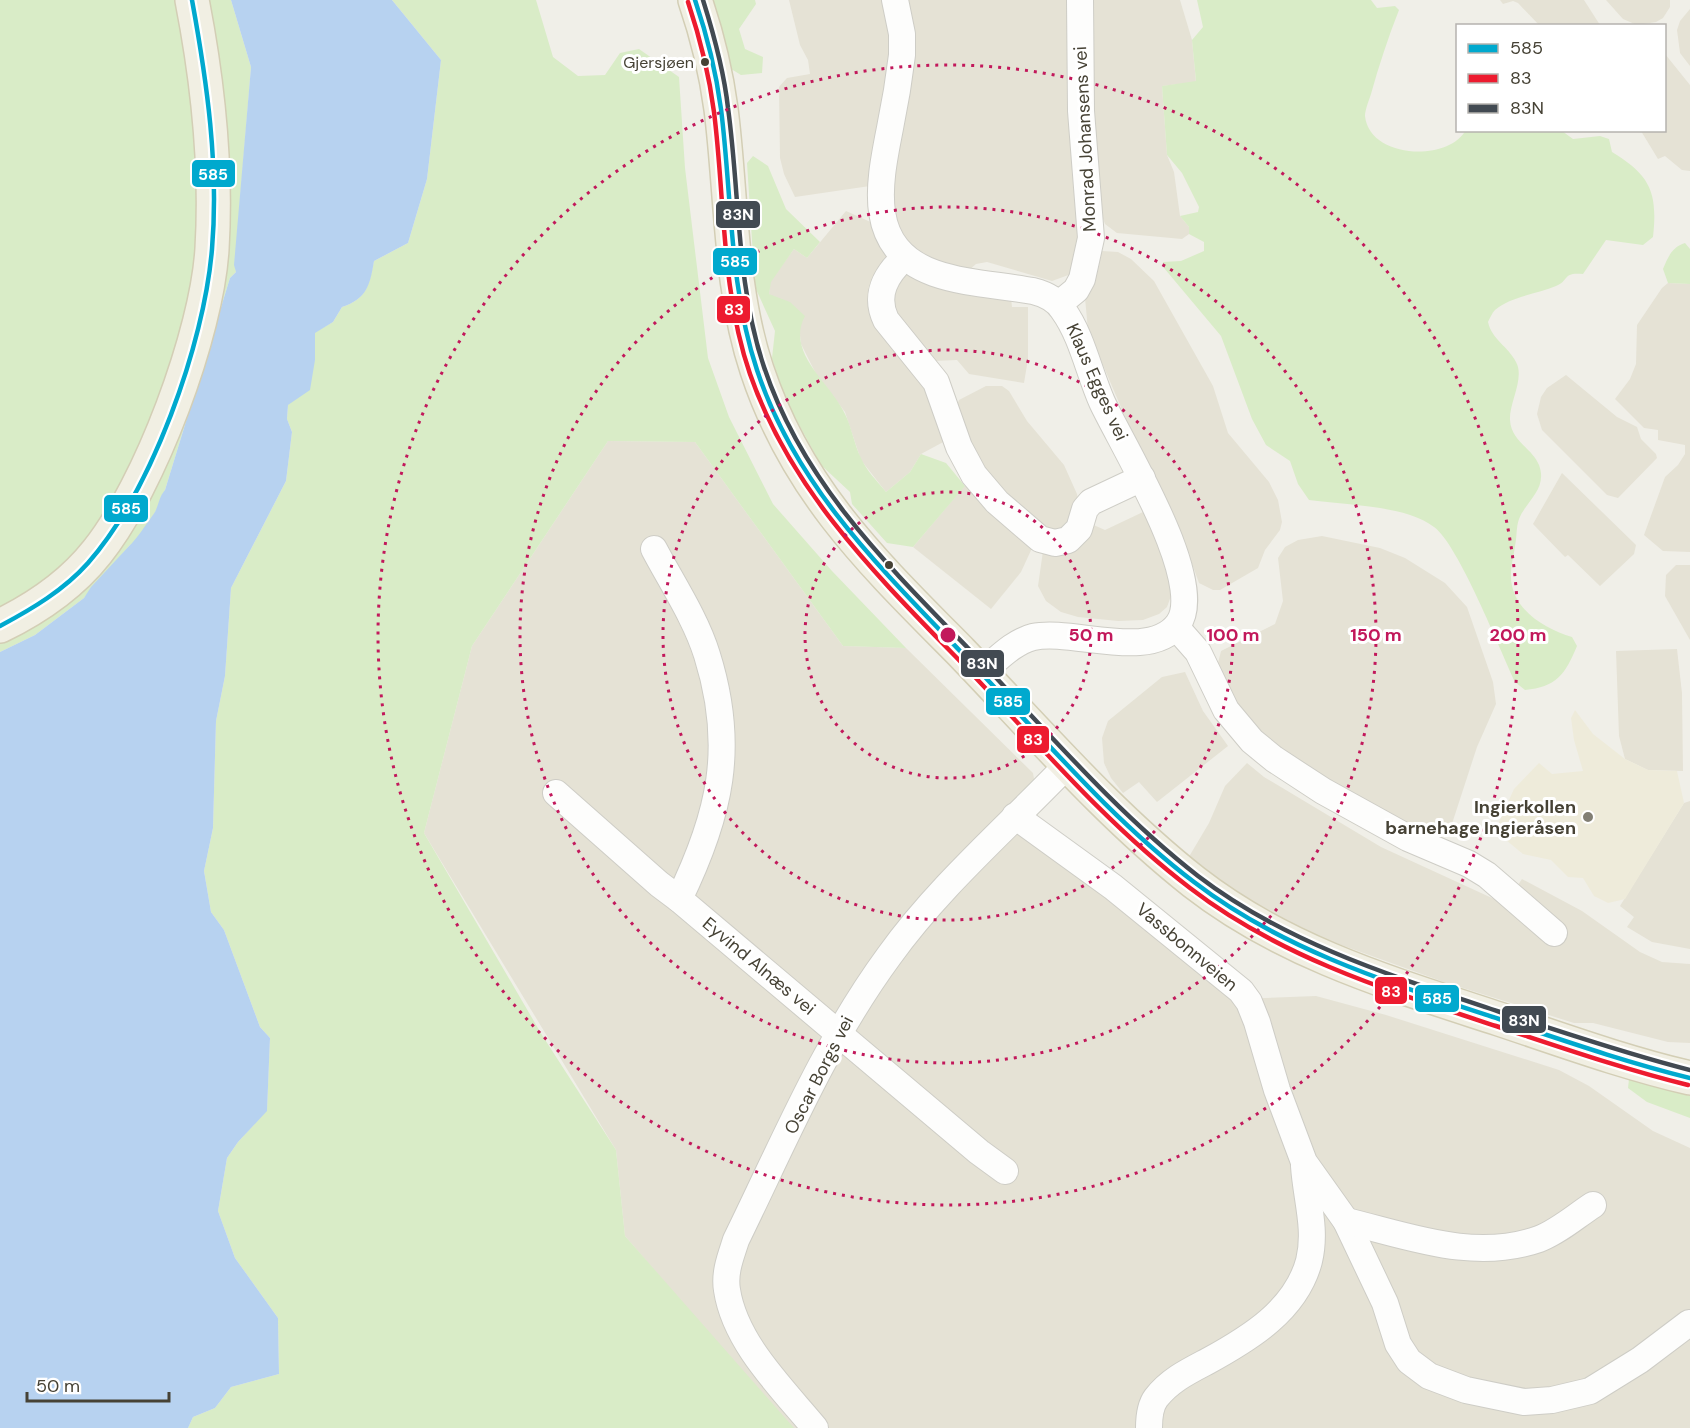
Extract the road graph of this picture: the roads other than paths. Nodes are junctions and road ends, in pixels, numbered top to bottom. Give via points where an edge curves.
1 (192, 0) edge
2 (695, 0) edge
3 (895, 0) edge
4 (1080, 0) edge
5 (905, 256) junction
6 (1059, 304) junction
7 (1142, 478) junction
8 (654, 549) dead end
9 (0, 626) edge
10 (1176, 627) junction
11 (981, 673) junction
12 (1068, 764) junction
13 (555, 794) dead end
14 (1015, 816) junction
15 (679, 899) junction
16 (1554, 933) dead end
17 (838, 1032) junction
18 (1690, 1078) edge
19 (1304, 1162) junction
20 (1005, 1171) dead end
21 (1593, 1206) dead end
22 (1346, 1221) junction
23 (1689, 1323) edge
24 (815, 1428) edge
25 (1149, 1428) edge

1 - 9 main road via 211,123 213,219 209,279 190,350 145,471 109,536 66,584
2 - 11 main road via 710,48 721,108 743,319 770,404 800,466 839,522
3 - 5 street, Klaus Egges vei via 903,44 879,197 885,225
4 - 6 street, Monrad Johansens vei via 1082,111 1091,238 1082,279 1076,290
5 - 6 street, Klaus Egges vei via 942,276 1033,291
5 - 7 street via 882,288 883,314 931,373 964,458 997,502 1040,539 1059,542 1071,538 1079,529 1091,502
6 - 7 street, Klaus Egges vei via 1073,326 1102,401
7 - 10 street, Klaus Egges vei via 1170,543 1185,593 1185,609
8 - 15 street via 707,653 717,692 722,741 720,785 711,824
10 - 11 street via 1160,637 1138,642 1054,635 1031,638 1016,644
10 - 16 street via 1198,652 1226,710 1252,741 1274,759 1408,838 1487,875
11 - 12 main road
12 - 14 street, Oscar Borgs vei
12 - 18 main road via 1195,883 1293,945 1370,977 1612,1057
13 - 15 street, Eyvind Alnæs vei
14 - 17 street, Oscar Borgs vei via 918,920
14 - 19 street, Vassbonnveien via 1113,887 1241,991 1257,1022
15 - 17 street, Eyvind Alnæs vei
17 - 20 street, Eyvind Alnæs vei
17 - 24 street, Oscar Borgs vei via 736,1240 727,1268 729,1297 746,1342
19 - 22 street, Vassbonnveien
19 - 25 street, Vassbonnveien via 1312,1239 1306,1269 1297,1288 1283,1308 1254,1333 1171,1382 1155,1399
21 - 22 street via 1541,1238 1481,1249 1433,1244
22 - 23 street, Vassbonnveien via 1385,1303 1398,1344 1409,1360 1429,1376 1466,1390 1524,1401 1552,1400 1590,1391

